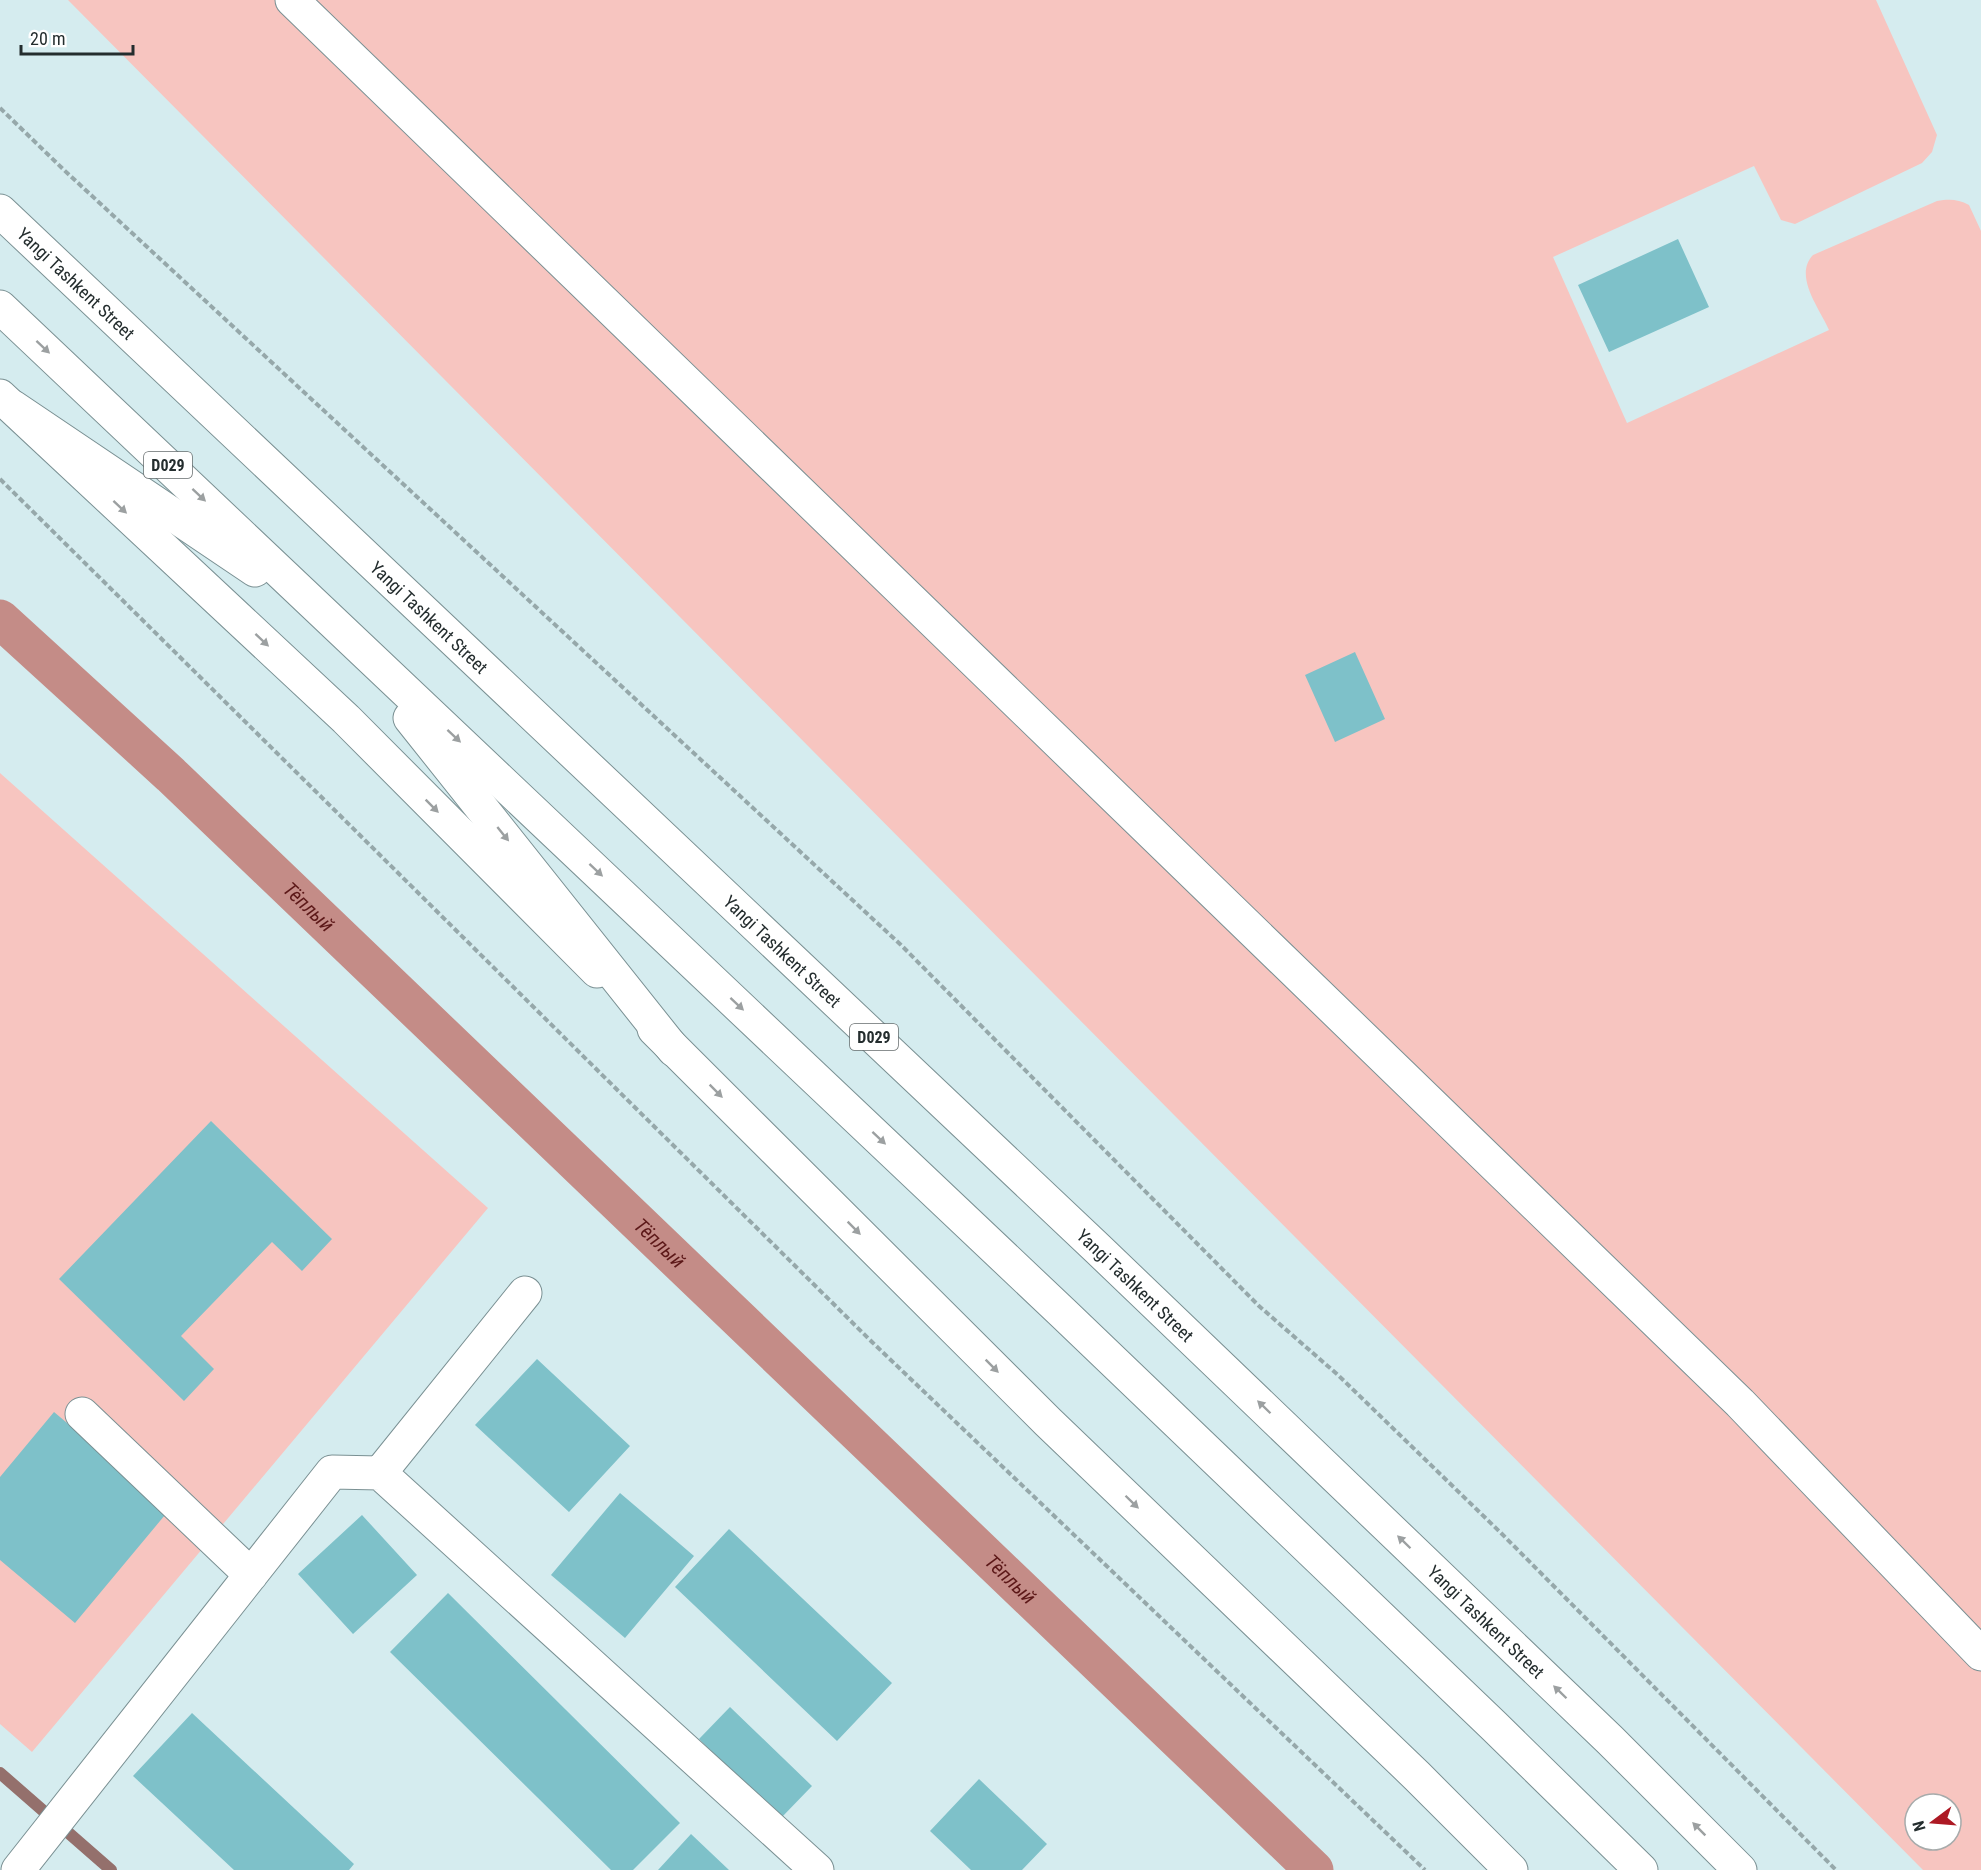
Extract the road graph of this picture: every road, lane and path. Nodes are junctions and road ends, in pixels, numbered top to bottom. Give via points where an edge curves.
1 (292, 0) edge
2 (0, 108) edge
3 (0, 211) edge
4 (0, 307) edge
5 (6, 401) edge
6 (0, 479) edge
7 (335, 624) junction
8 (674, 1050) junction
9 (525, 1293) dead end
10 (82, 1414) dead end
11 (380, 1473) junction
12 (251, 1575) junction
13 (1981, 1654) edge
14 (26, 1860) edge
15 (817, 1870) edge
16 (1425, 1870) edge
17 (1511, 1870) edge
18 (1641, 1870) edge
19 (1740, 1870) edge
20 (1836, 1870) edge

1 - 13 main road via 1731,1395
2 - 20 path via 901,945 1259,1306 1338,1375 1486,1518
19 -> 3 main road, Yangi Tashkent Street / D029 via 1610,1740 1098,1249
4 -> 7 main road, D029
5 - 7 main road
5 -> 8 main road via 346,719
6 - 16 path via 872,1342
7 -> 8 main road
7 -> 18 main road, D029 via 1064,1314
8 -> 17 main road via 1048,1422
9 - 11 main road
10 - 12 main road
11 - 12 main road via 332,1472
11 - 15 main road
12 - 14 main road

